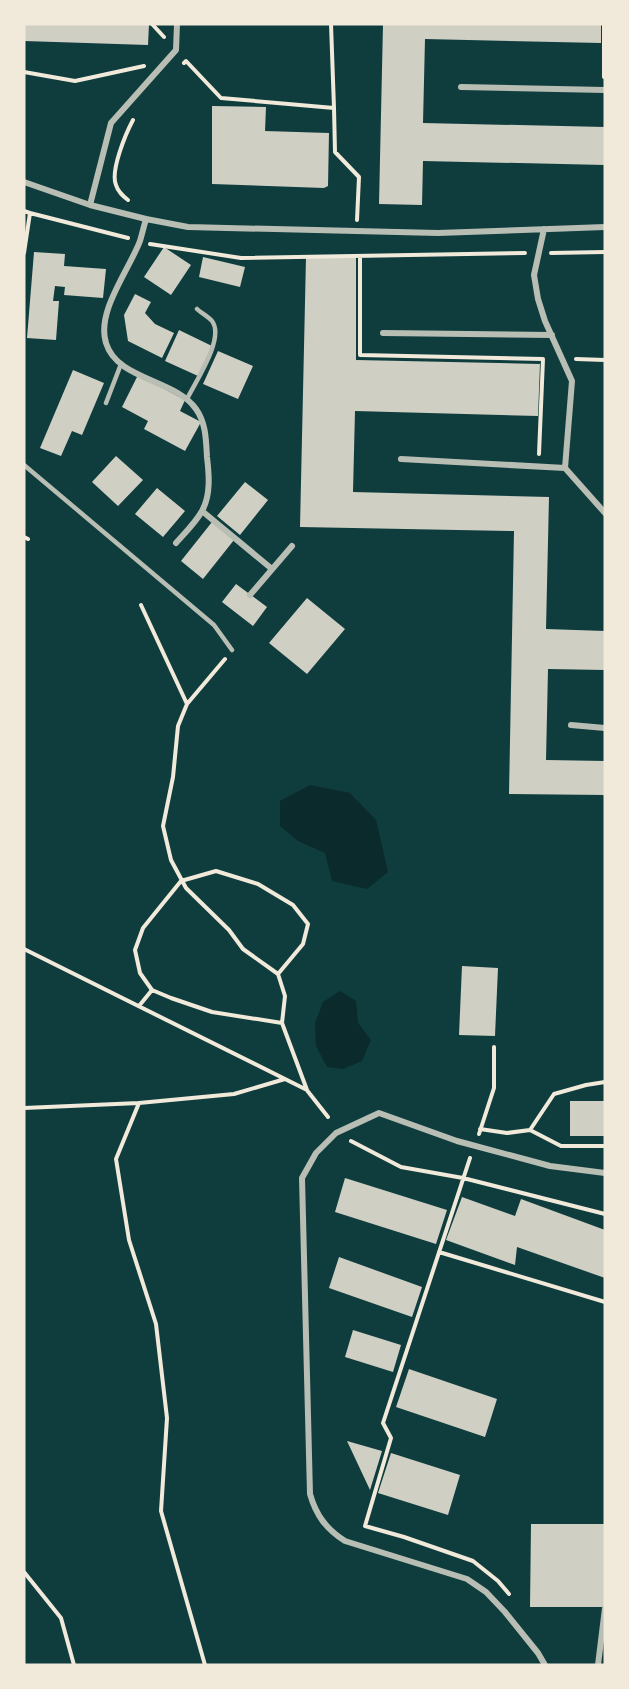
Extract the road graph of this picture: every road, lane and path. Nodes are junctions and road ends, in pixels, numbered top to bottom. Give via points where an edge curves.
1 (177, 24) edge
2 (331, 24) edge
3 (604, 24) edge
4 (148, 65) dead end
5 (179, 69) dead end
6 (24, 72) edge
7 (461, 87) dead end
8 (604, 90) edge
9 (334, 108) junction
10 (141, 112) dead end
11 (24, 182) edge
12 (135, 204) dead end
13 (90, 205) junction
14 (24, 211) edge
15 (30, 213) junction
16 (146, 219) junction
17 (345, 220) dead end
18 (605, 227) edge
19 (544, 230) junction
20 (140, 241) junction
21 (605, 252) edge
22 (24, 253) edge
23 (539, 253) junction
24 (360, 256) junction
25 (196, 309) dead end
26 (383, 333) dead end
27 (552, 335) junction
28 (562, 359) junction
29 (605, 360) edge
30 (121, 364) junction
31 (187, 399) junction
32 (106, 403) dead end
33 (401, 459) dead end
34 (24, 465) edge
35 (538, 467) junction
36 (565, 468) junction
37 (202, 511) junction
38 (605, 513) edge
39 (176, 543) dead end
40 (292, 546) dead end
41 (272, 569) junction
42 (250, 595) dead end
43 (141, 605) dead end
44 (232, 650) joint
45 (187, 704) junction
46 (571, 725) dead end
47 (605, 728) edge
48 (181, 881) junction
49 (24, 949) edge
50 (278, 974) junction
51 (152, 990) junction
52 (139, 1006) junction
53 (282, 1023) junction
54 (494, 1047) dead end
55 (285, 1079) junction
56 (605, 1082) edge
57 (305, 1089) junction
58 (139, 1103) junction
59 (24, 1108) edge
60 (328, 1117) dead end
61 (480, 1129) junction
62 (530, 1130) junction
63 (336, 1133) junction
64 (475, 1145) junction
65 (605, 1146) edge
66 (605, 1173) edge
67 (463, 1178) junction
68 (605, 1214) edge
69 (439, 1252) junction
70 (605, 1302) edge
71 (365, 1526) dead end
72 (24, 1572) edge
73 (605, 1608) edge
74 (74, 1665) edge
75 (206, 1665) edge
76 (545, 1665) edge
77 (598, 1665) edge

1 - 13 street via 176,50 111,123
2 - 9 path
3 - 8 path
4 - 6 path via 75,81
5 - 9 path via 186,61 221,98
7 - 8 street
9 - 17 path via 335,152 359,177 357,220
10 - 12 path via 124,135 114,183
11 - 13 street
13 - 16 street
14 - 15 path
15 - 20 path
15 - 22 path
16 - 19 street via 188,227 438,233
16 - 20 street
18 - 19 street
19 - 23 street
20 - 24 path via 241,258
20 - 30 street via 105,322 105,341 111,355
21 - 23 path
23 - 24 path
23 - 27 street via 534,275 536,291
24 - 35 path via 360,355 543,359
25 - 31 lane via 212,321 216,331 214,345
26 - 27 street
27 - 28 street
28 - 29 path
28 - 36 street via 572,381
30 - 31 street
30 - 32 lane
31 - 37 street via 203,423 206,443 208,490
33 - 35 street
34 - 44 lane via 214,625
35 - 36 street
36 - 38 street
37 - 39 street
37 - 41 street
40 - 41 street
41 - 42 street
43 - 45 path
44 - 45 path
45 - 48 path via 178,726 163,826
46 - 47 street
48 - 50 path via 243,949
48 - 50 path via 216,871 258,884 293,905 308,924 303,944
48 - 51 path via 143,928 135,950 140,973
49 - 52 path
50 - 53 path via 285,996
51 - 52 path
51 - 53 path via 212,1012
52 - 55 path
53 - 57 path
54 - 61 path via 494,1088
55 - 57 path
55 - 58 path via 234,1094
56 - 62 path via 554,1094
57 - 60 path
58 - 59 path
58 - 75 path via 116,1159 129,1240 156,1324 167,1419 161,1510
61 - 62 path
61 - 64 path
62 - 65 path via 561,1146
63 - 64 street via 379,1113
63 - 67 path via 401,1167
63 - 76 street via 316,1153 302,1178 310,1494 314,1508 332,1533 345,1541 467,1579 505,1612
64 - 66 street via 550,1166
64 - 67 path
67 - 68 path
67 - 69 path
69 - 70 path
69 - 71 path via 383,1423 391,1438
72 - 74 path via 61,1618
73 - 77 street

